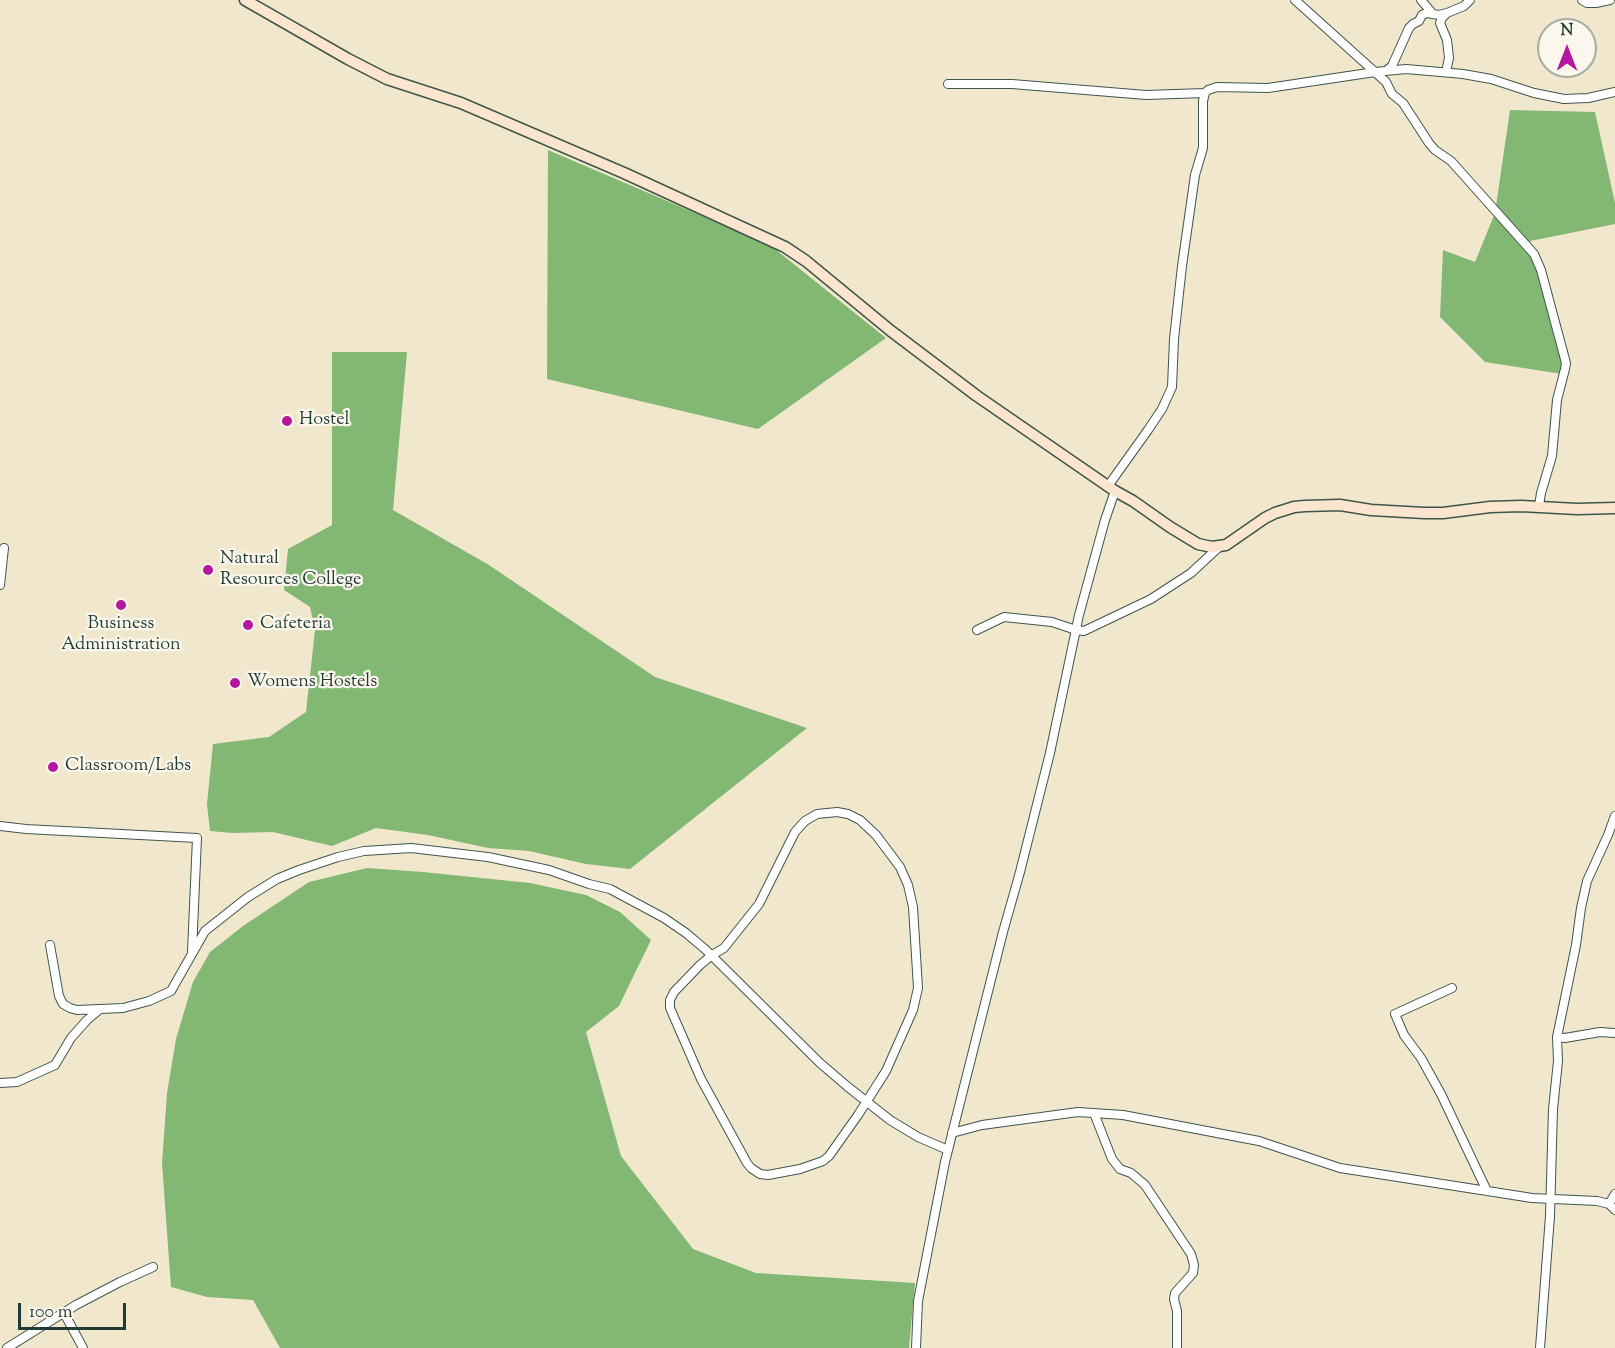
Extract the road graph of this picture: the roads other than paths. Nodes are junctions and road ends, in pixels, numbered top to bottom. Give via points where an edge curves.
1 (245, 0) edge
2 (1295, 0) edge
3 (1421, 0) edge
4 (1470, 0) edge
5 (1581, 0) edge
6 (1610, 0) edge
7 (1447, 13) junction
8 (1434, 15) junction
9 (1387, 70) junction
10 (1375, 72) junction
11 (1446, 72) junction
12 (948, 84) dead end
13 (1615, 92) edge
14 (1205, 93) junction
15 (1111, 489) junction
16 (1539, 506) junction
17 (1615, 508) edge
18 (1219, 547) junction
19 (4, 548) dead end
20 (0, 585) edge
21 (977, 630) dead end
22 (1076, 630) junction
23 (1615, 816) edge
24 (0, 826) edge
25 (50, 945) dead end
26 (192, 953) junction
27 (712, 955) junction
28 (1452, 988) dead end
29 (101, 1009) junction
30 (1615, 1033) edge
31 (1557, 1037) junction
32 (0, 1083) edge
33 (867, 1101) junction
34 (1094, 1113) junction
35 (952, 1132) junction
36 (948, 1150) junction
37 (1487, 1191) junction
38 (1615, 1194) edge
39 (1550, 1199) junction
40 (1612, 1207) edge
41 (153, 1267) dead end
42 (64, 1313) junction
43 (7, 1348) edge
44 (83, 1348) edge
45 (916, 1348) edge
46 (1177, 1348) edge
47 (1540, 1348) edge

1 - 15 street via 387,79 461,103 785,247 977,396
2 - 10 street
3 - 8 street
4 - 7 street
5 - 6 street
7 - 8 street
7 - 11 street via 1440,23 1447,40
8 - 9 street via 1424,14 1413,24
9 - 10 street
9 - 11 street
10 - 14 street via 1268,88 1217,87
10 - 16 street via 1403,103 1435,150 1451,161 1530,248 1541,270 1566,363 1557,400 1552,456
11 - 13 street via 1564,99
12 - 14 street via 1012,84 1146,95
14 - 15 street via 1203,148 1195,175 1182,266 1172,387
15 - 18 street via 1198,544
15 - 22 street
16 - 17 street
16 - 18 street via 1433,513 1305,506 1275,513
18 - 22 street via 1191,573 1151,599 1084,631
19 - 20 street
21 - 22 street via 1004,617 1052,622
22 - 35 street via 1050,753
23 - 31 street via 1587,881
24 - 26 street via 197,838
25 - 29 street via 63,1004 77,1010
26 - 27 street via 206,931 277,879 338,857 411,848 497,859 610,889 664,918
26 - 29 street via 171,991 137,1005
27 - 33 street via 820,1063
27 - 33 street via 674,992 669,1003 701,1078 751,1168 768,1175 800,1170 823,1161
27 - 33 street via 724,948 759,904 795,832 810,817 848,814 876,835 908,885 918,988 896,1050
28 - 37 street via 1395,1014 1441,1094
29 - 32 street via 71,1038 55,1065 17,1082
30 - 31 street
31 - 39 street
33 - 36 street via 918,1137
34 - 35 street via 1016,1120
34 - 37 street via 1259,1141 1341,1168
34 - 46 street via 1112,1159 1145,1185 1191,1254 1193,1273 1174,1299
35 - 36 street
36 - 45 street via 918,1301
37 - 39 street
38 - 40 street
39 - 40 street via 1597,1201
39 - 47 street
41 - 42 street
42 - 43 street
42 - 44 street

